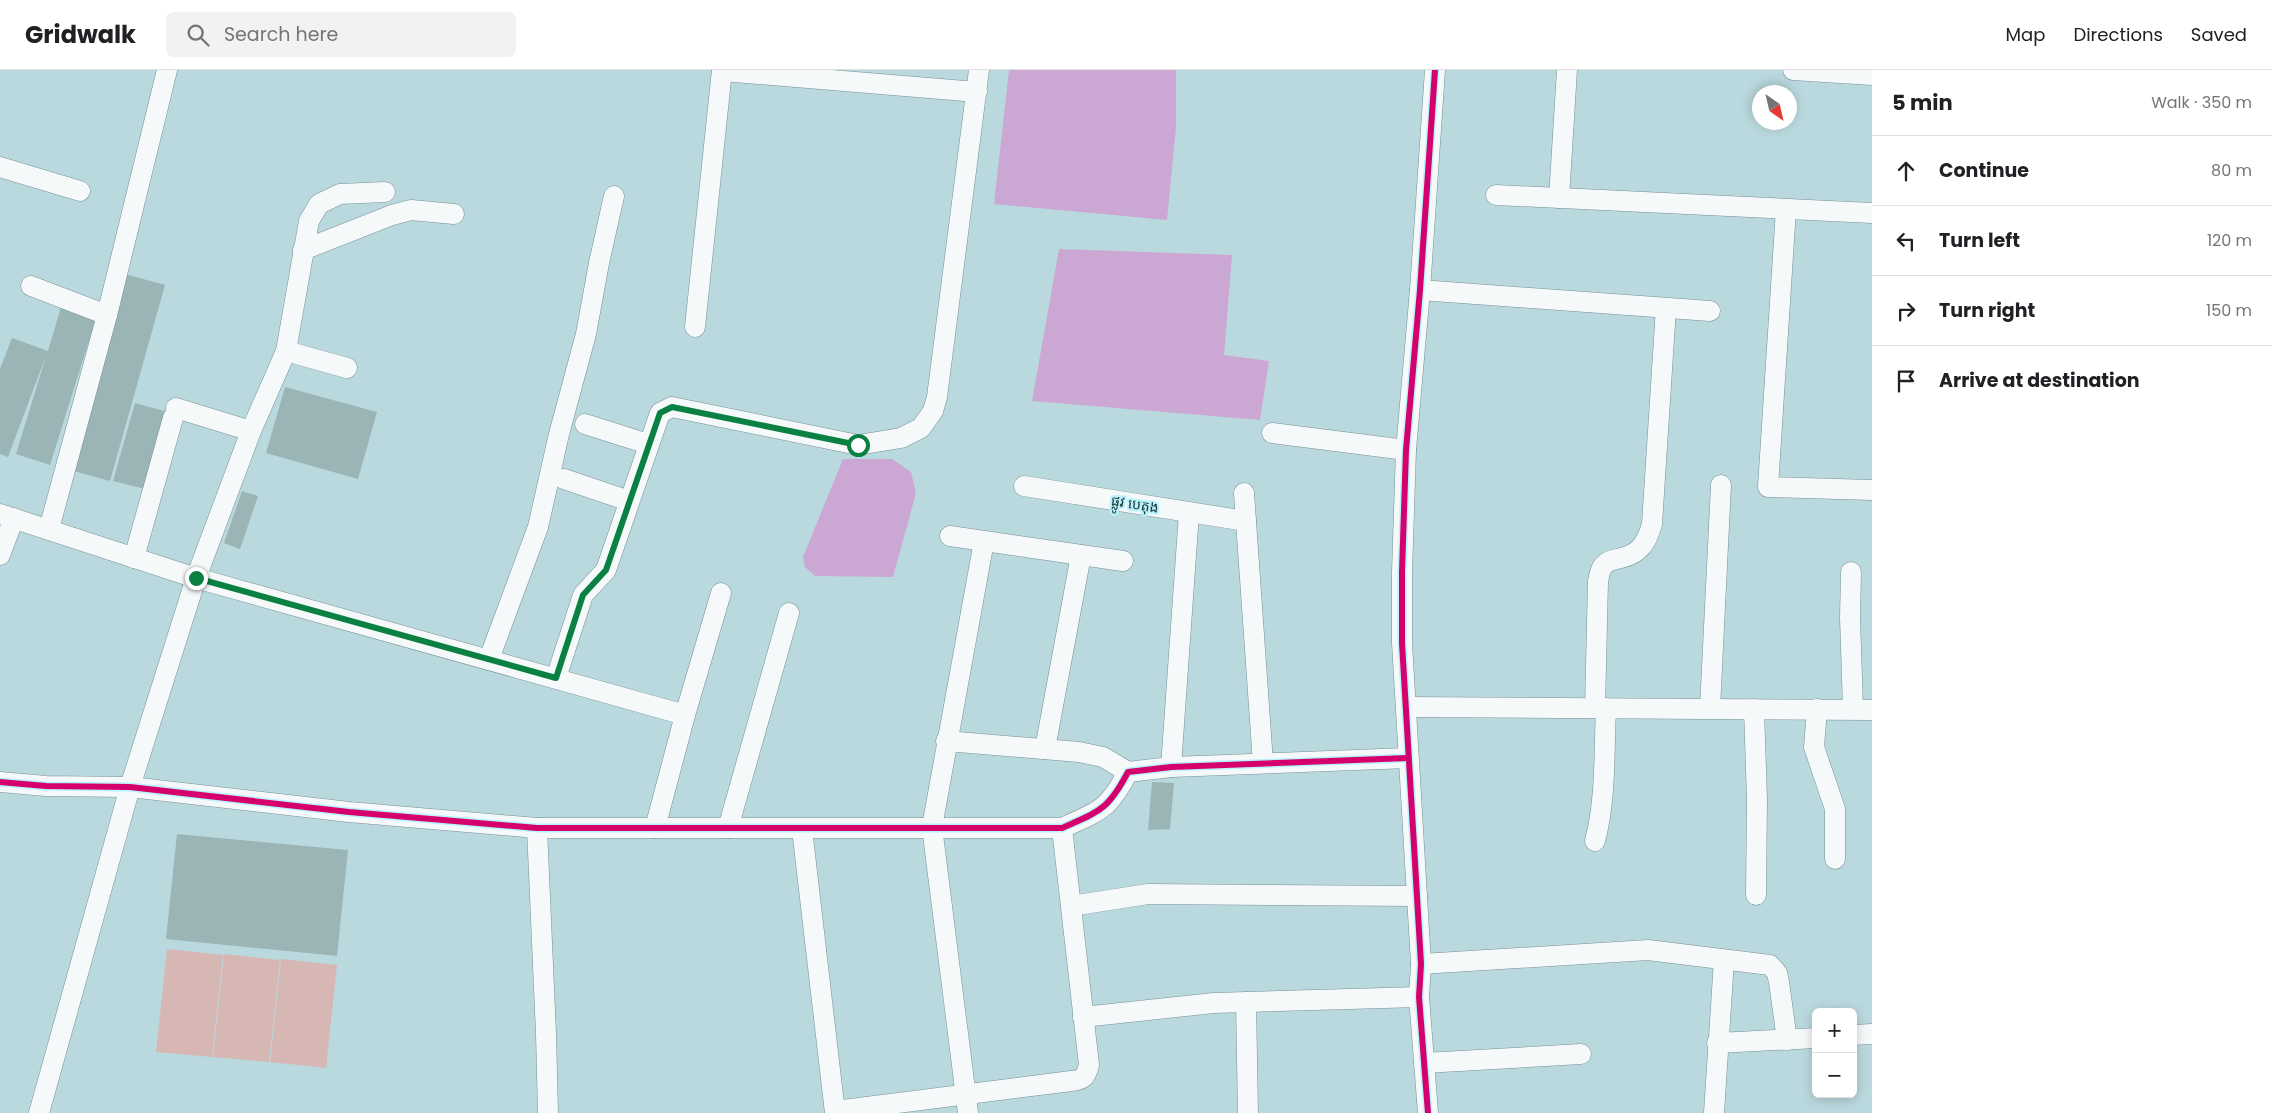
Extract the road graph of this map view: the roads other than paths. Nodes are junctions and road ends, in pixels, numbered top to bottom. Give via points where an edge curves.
1 (167, 70) edge
2 (722, 70) edge
3 (979, 70) edge
4 (1435, 70) edge
5 (1567, 70) edge
6 (1793, 70) edge
7 (855, 76) edge
8 (1872, 76) edge
9 (976, 92) junction
10 (0, 167) edge
11 (80, 191) dead end
12 (385, 192) dead end
13 (1496, 195) dead end
14 (614, 196) dead end
15 (1559, 198) junction
16 (1786, 209) junction
17 (1872, 213) edge
18 (454, 214) dead end
19 (303, 250) junction
20 (31, 286) dead end
21 (1420, 290) junction
22 (1666, 308) junction
23 (1710, 312) dead end
24 (107, 315) junction
25 (695, 327) dead end
26 (286, 351) junction
27 (347, 368) dead end
28 (585, 424) dead end
29 (251, 431) junction
30 (1272, 433) dead end
31 (648, 444) junction
32 (1406, 450) junction
33 (564, 479) dead end
34 (1721, 485) dead end
35 (1024, 486) dead end
36 (1872, 490) edge
37 (1244, 493) dead end
38 (629, 501) junction
39 (1189, 513) junction
40 (7, 516) edge
41 (1246, 521) junction
42 (49, 529) junction
43 (950, 536) dead end
44 (984, 541) junction
45 (0, 555) edge
46 (1081, 555) junction
47 (134, 558) junction
48 (1123, 561) dead end
49 (1851, 572) dead end
50 (196, 578) junction
51 (721, 593) dead end
52 (789, 613) dead end
53 (489, 659) junction
54 (556, 678) junction
55 (1406, 707) junction
56 (1600, 708) junction
57 (1710, 708) junction
58 (1754, 708) junction
59 (1817, 709) junction
60 (1862, 709) edge
61 (685, 715) junction
62 (946, 741) junction
63 (1045, 749) junction
64 (1408, 758) junction
65 (1263, 763) junction
66 (1171, 767) junction
67 (1128, 772) junction
68 (0, 782) edge
69 (130, 787) junction
70 (932, 827) junction
71 (537, 828) junction
72 (655, 828) junction
73 (728, 828) junction
74 (1062, 828) junction
75 (802, 829) junction
76 (1595, 841) dead end
77 (1834, 859) dead end
78 (1756, 894) dead end
79 (1417, 896) junction
80 (1071, 906) junction
81 (1724, 960) junction
82 (1421, 964) junction
83 (1419, 997) junction
84 (1246, 1002) junction
85 (1084, 1017) junction
86 (1872, 1034) edge
87 (1857, 1035) edge
88 (1812, 1038) edge
89 (1787, 1040) junction
90 (1717, 1043) junction
91 (1581, 1054) dead end
92 (1424, 1063) junction
93 (967, 1104) edge
94 (44, 1112) edge
95 (835, 1112) edge
96 (548, 1113) edge
97 (1248, 1113) edge
98 (1428, 1113) edge
99 (1714, 1113) edge

1 - 24 street
2 - 7 street
2 - 25 street
3 - 9 street
4 - 21 street
5 - 15 street
6 - 8 street
7 - 9 street
9 - 31 street via 937,397 921,428 901,438 858,445 672,407 660,413
10 - 11 street
12 - 19 street via 340,194 319,204 309,221
13 - 15 street
14 - 53 street via 586,334 538,527
15 - 16 street
16 - 17 street
16 - 36 street via 1768,487
18 - 19 street via 411,210 392,214
19 - 26 street
20 - 24 street
21 - 22 street
21 - 32 street
22 - 23 street
22 - 56 street via 1652,524 1648,540 1640,550 1624,558 1610,560 1602,567 1598,581
24 - 42 street
26 - 27 street
26 - 29 street
28 - 31 street
29 - 47 street via 175,413
29 - 50 street
30 - 32 street
31 - 38 street
32 - 55 street via 1402,643
33 - 38 street
34 - 57 street
35 - 39 street, ផ្លូវ បេតុង
37 - 41 street
38 - 54 street via 606,570 583,595
39 - 41 street, ផ្លូវ បេតុង
39 - 66 street
40 - 42 street
40 - 45 street
41 - 65 street
42 - 47 street
43 - 44 street
44 - 46 street
44 - 62 street
46 - 48 street
46 - 63 street
47 - 50 street
49 - 60 street via 1850,618
50 - 53 street
50 - 69 street
51 - 61 street
52 - 73 street
53 - 54 street
54 - 61 street
55 - 56 street
55 - 64 street
56 - 57 street
56 - 76 street via 1602,801
57 - 58 street
58 - 59 street
58 - 78 street
59 - 60 street
59 - 77 street via 1814,747 1835,809
61 - 72 street
62 - 63 street
62 - 70 street
63 - 67 street via 1103,757
64 - 65 street
64 - 79 street
65 - 66 street
66 - 67 street
67 - 74 street via 1116,795 1101,810
68 - 69 street
69 - 71 street via 349,812
69 - 94 street
70 - 74 street
70 - 75 street
70 - 93 street
71 - 72 street
71 - 96 street
72 - 73 street
73 - 75 street
74 - 80 street
75 - 95 street
79 - 80 street via 1148,894
79 - 82 street
80 - 85 street
81 - 82 street via 1648,950
81 - 89 street via 1770,965 1777,973
81 - 90 street
82 - 83 street
83 - 84 street
83 - 92 street
84 - 85 street via 1214,1002
84 - 97 street
85 - 93 street via 1090,1065 1081,1080
86 - 87 street
88 - 89 street
89 - 90 street
90 - 99 street
91 - 92 street
92 - 98 street
93 - 95 street

